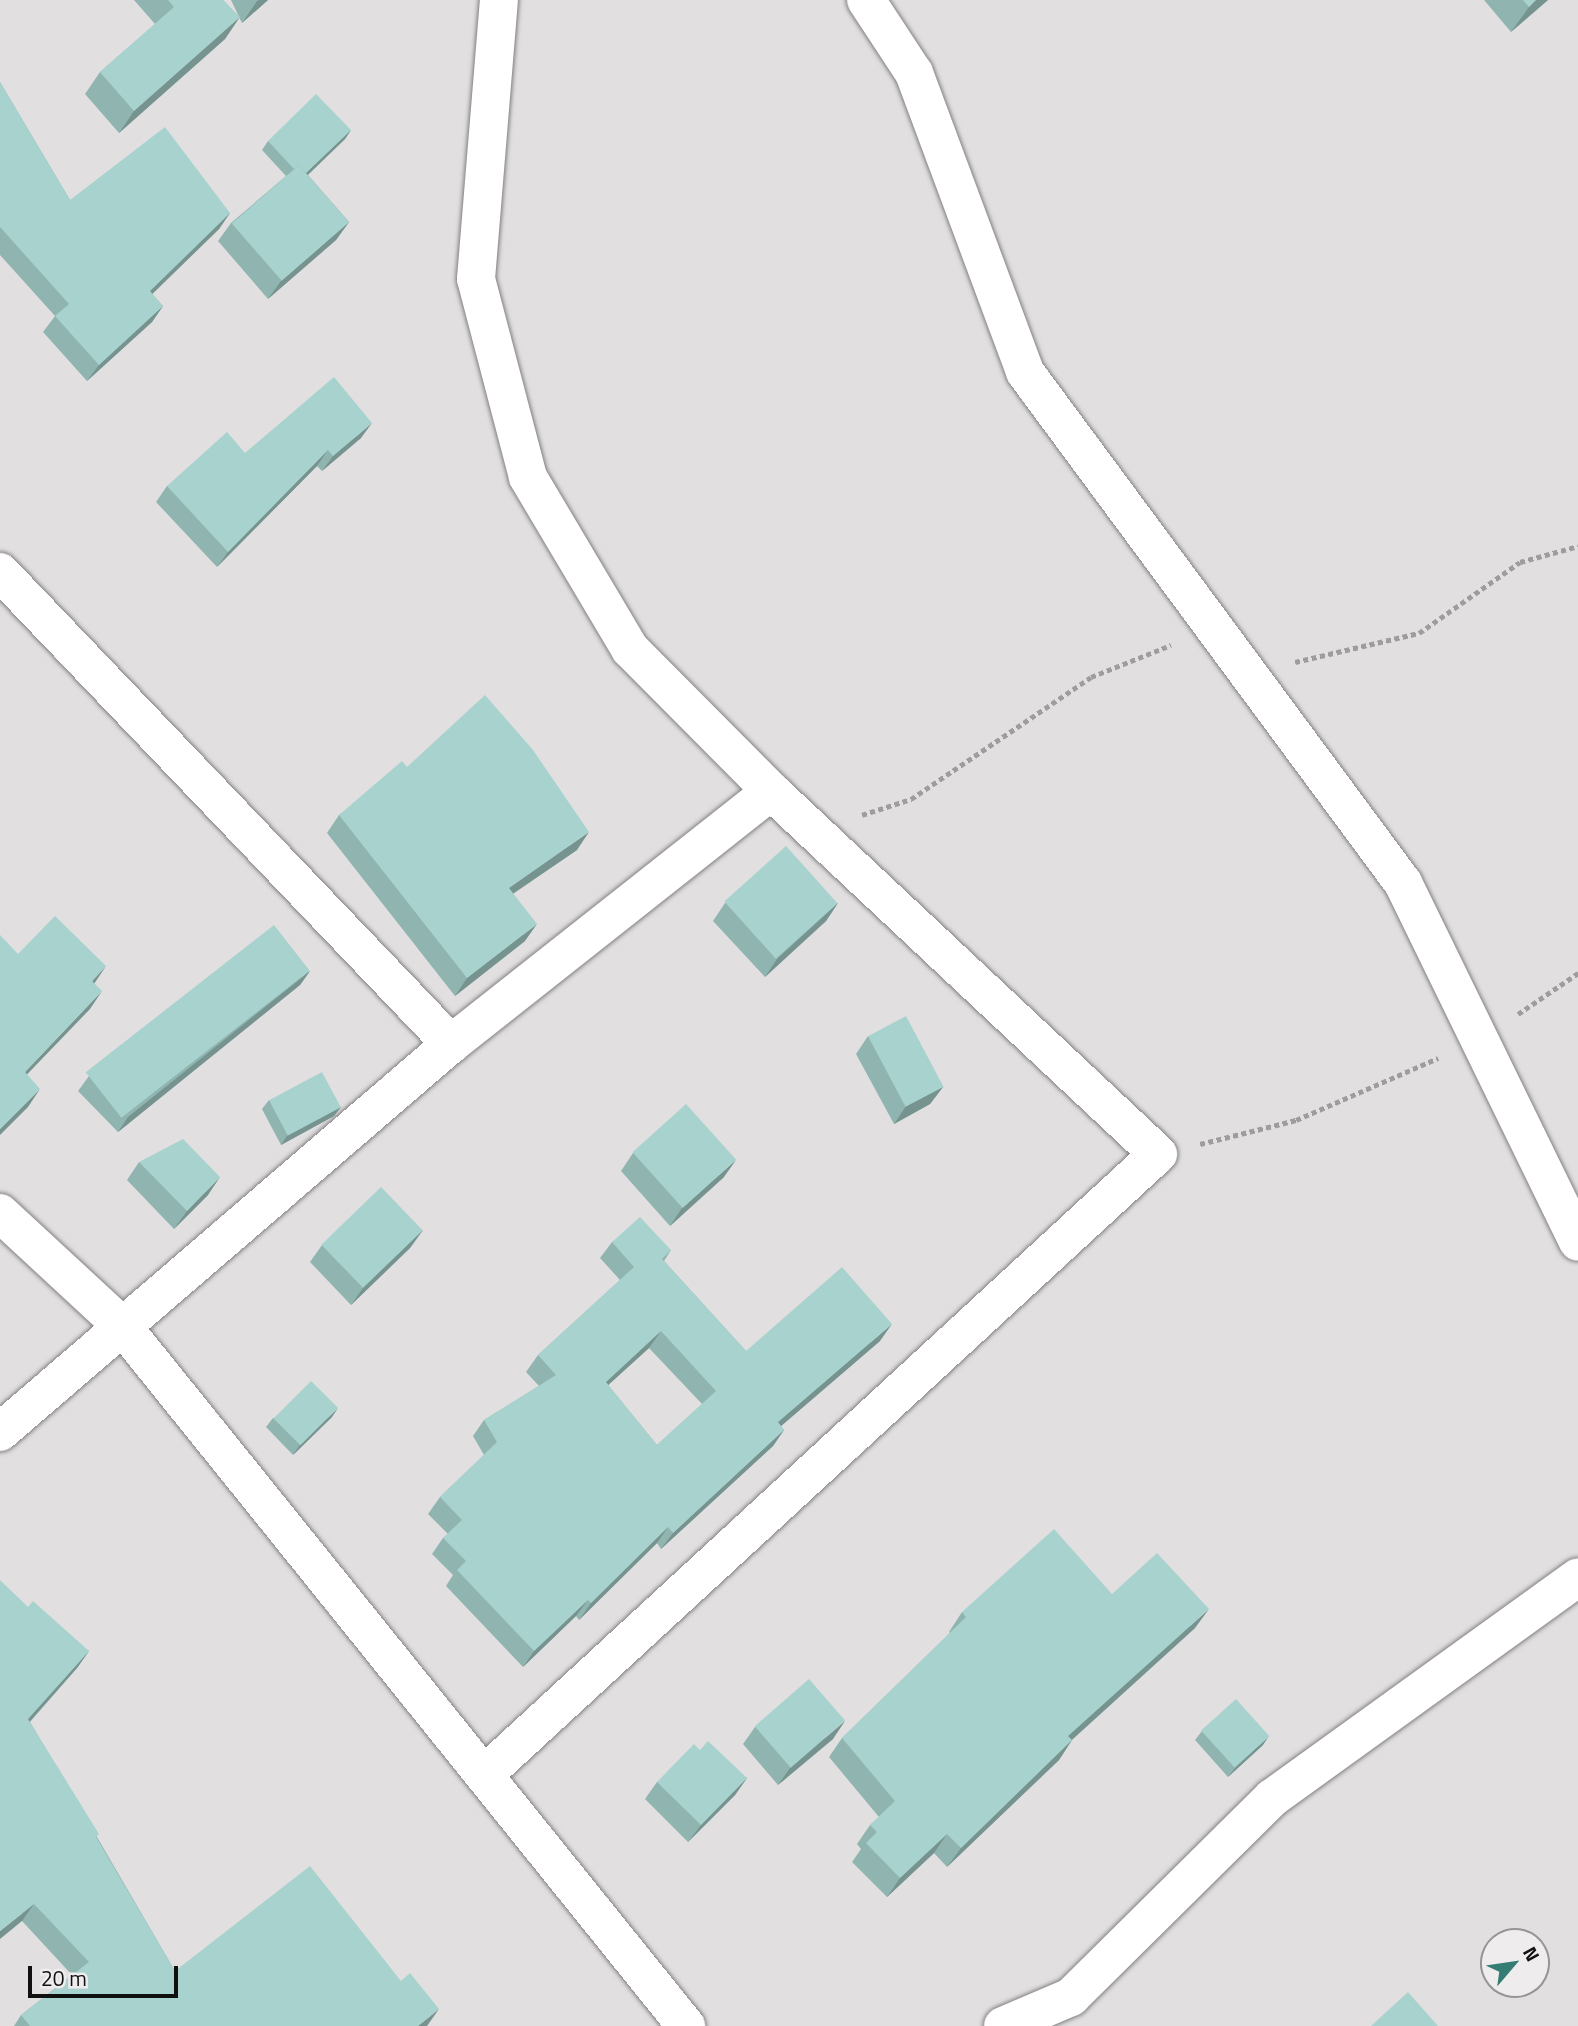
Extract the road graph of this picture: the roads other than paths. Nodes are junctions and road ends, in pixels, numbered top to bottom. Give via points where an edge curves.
1 (499, 0) edge
2 (866, 0) edge
3 (0, 572) edge
4 (771, 791) junction
5 (451, 1044) junction
6 (0, 1213) edge
7 (1578, 1242) edge
8 (123, 1327) junction
9 (0, 1433) edge
10 (1578, 1577) edge
11 (484, 1775) junction
12 (686, 2026) edge
13 (1003, 2026) edge

1 - 4 street via 476,279 528,477 630,649
2 - 7 street via 914,73 1025,372 1403,883
3 - 5 street
4 - 5 street
4 - 11 street via 1158,1154
5 - 8 street
6 - 8 street
8 - 9 street
8 - 11 street
10 - 13 street via 1272,1798 1071,1997
11 - 12 street

